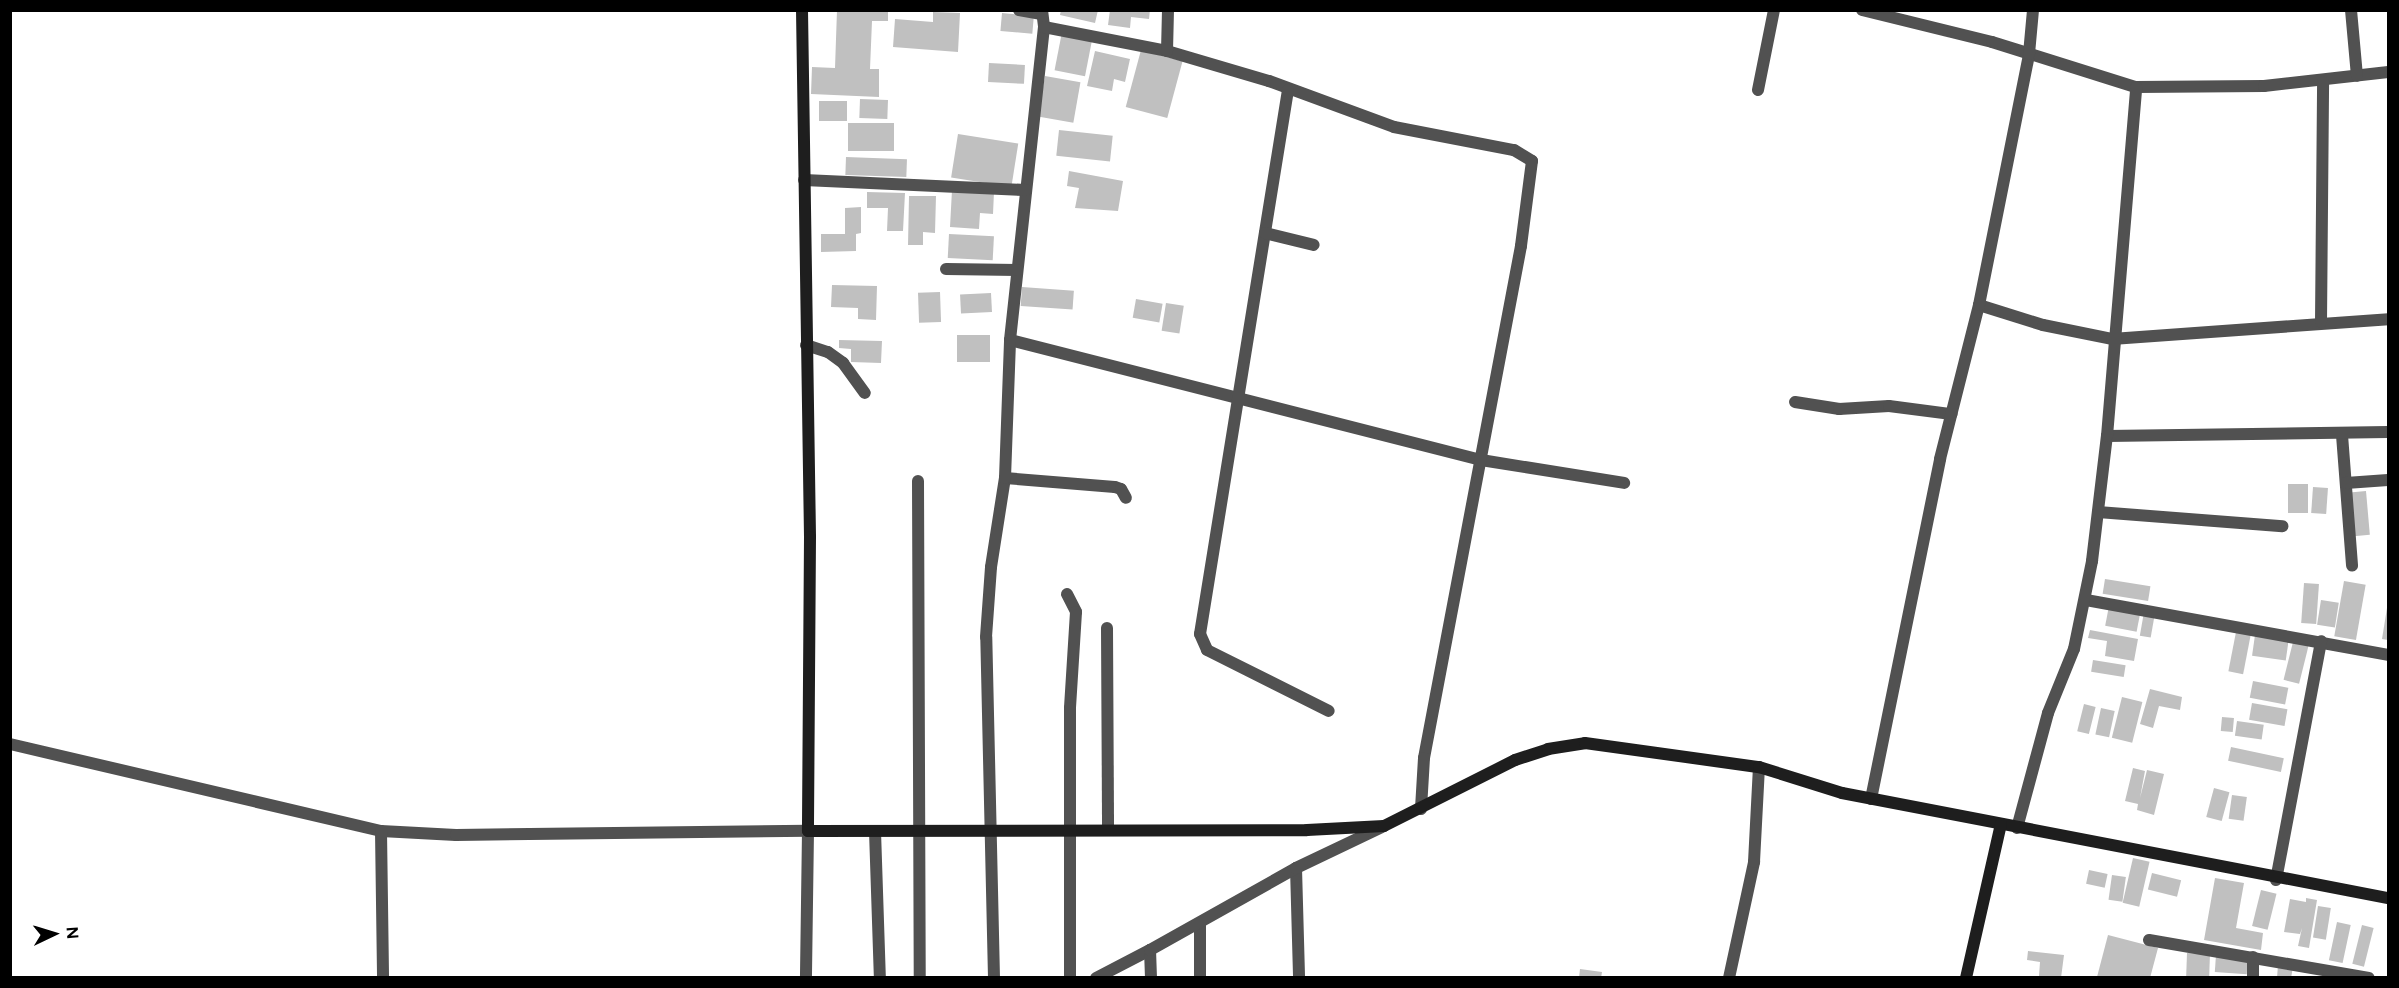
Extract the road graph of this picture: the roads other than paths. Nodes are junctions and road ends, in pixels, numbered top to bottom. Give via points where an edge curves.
1 (802, 10) edge
2 (1019, 10) edge
3 (1168, 10) edge
4 (1774, 10) edge
5 (1862, 10) edge
6 (2033, 10) edge
7 (2351, 10) edge
8 (1043, 17) edge
9 (1167, 51) junction
10 (2029, 54) junction
11 (2388, 72) edge
12 (2357, 76) junction
13 (2323, 82) junction
14 (2136, 87) junction
15 (1288, 90) junction
16 (1758, 90) dead end
17 (804, 180) junction
18 (1026, 190) junction
19 (1265, 233) junction
20 (1314, 245) dead end
21 (946, 269) dead end
22 (1017, 270) junction
23 (1979, 305) junction
24 (2388, 319) edge
25 (2321, 322) junction
26 (2112, 339) junction
27 (1010, 340) junction
28 (806, 345) junction
29 (865, 393) dead end
30 (1239, 396) junction
31 (1795, 402) dead end
32 (1951, 414) junction
33 (2388, 432) edge
34 (2342, 435) junction
35 (2107, 436) junction
36 (1480, 460) junction
37 (1005, 478) junction
38 (2388, 480) edge
39 (918, 481) dead end
40 (1624, 483) dead end
41 (2346, 483) junction
42 (1126, 498) dead end
43 (2098, 512) junction
44 (2282, 526) dead end
45 (2352, 566) dead end
46 (1067, 594) dead end
47 (2086, 600) junction
48 (1107, 628) dead end
49 (2321, 641) junction
50 (2388, 655) edge
51 (1329, 711) dead end
52 (10, 744) edge
53 (1759, 767) junction
54 (1871, 799) junction
55 (1421, 809) junction
56 (2001, 824) junction
57 (1384, 826) junction
58 (2017, 828) junction
59 (1108, 829) junction
60 (991, 830) junction
61 (1069, 830) junction
62 (381, 831) junction
63 (808, 831) junction
64 (875, 831) junction
65 (916, 831) junction
66 (1296, 868) junction
67 (2276, 880) junction
68 (2388, 898) edge
69 (1200, 924) junction
70 (2149, 940) dead end
71 (1150, 950) junction
72 (2253, 957) junction
73 (383, 978) edge
74 (806, 978) edge
75 (880, 978) edge
76 (920, 978) edge
77 (994, 978) edge
78 (1070, 978) edge
79 (1095, 978) edge
80 (1151, 978) edge
81 (1200, 978) edge
82 (1299, 978) edge
83 (1729, 978) edge
84 (1966, 978) edge
85 (2253, 978) edge
86 (2369, 978) edge

1 - 17 street
2 - 8 street
3 - 9 street
4 - 16 street
5 - 10 street
6 - 10 street
7 - 12 street
8 - 9 street
8 - 18 street
9 - 15 street
10 - 14 street
10 - 23 street
11 - 12 street
12 - 13 street
13 - 14 street
13 - 25 street
14 - 26 street
15 - 19 street
15 - 36 street via 1394,127 1514,150 1532,161 1521,246
17 - 18 street
17 - 28 street
18 - 22 street
19 - 20 street
19 - 30 street
21 - 22 street
22 - 27 street
23 - 26 street via 2043,325
23 - 32 street
24 - 25 street
25 - 26 street
26 - 35 street
27 - 30 street
27 - 37 street
28 - 29 street via 828,352 843,363
28 - 63 street via 810,572
30 - 36 street
30 - 51 street via 1201,642 1219,657
31 - 32 street via 1839,409 1889,406
32 - 54 street
33 - 34 street
34 - 35 street
34 - 41 street
35 - 43 street
36 - 40 street
36 - 55 street via 1425,747
37 - 42 street via 1115,487
37 - 60 street via 992,556 986,637
38 - 41 street
39 - 65 street
41 - 45 street
43 - 44 street
43 - 47 street
46 - 61 street via 1076,612
47 - 49 street
47 - 58 street via 2074,649 2048,713
48 - 59 street
49 - 50 street
49 - 67 street
52 - 62 street
53 - 54 street via 1815,787
53 - 55 street via 1585,743 1515,760
53 - 83 street via 1754,861
54 - 56 street
55 - 57 street
56 - 58 street
56 - 84 street
57 - 59 street via 1307,830
57 - 66 street
58 - 67 street
59 - 61 street
60 - 61 street
60 - 65 street
60 - 77 street
61 - 78 street
62 - 63 street via 456,835
62 - 73 street
63 - 64 street
63 - 74 street
64 - 65 street
64 - 75 street
65 - 76 street
66 - 69 street
66 - 82 street
67 - 68 street
69 - 71 street
69 - 81 street
70 - 72 street
71 - 79 street
71 - 80 street
72 - 85 street
72 - 86 street

